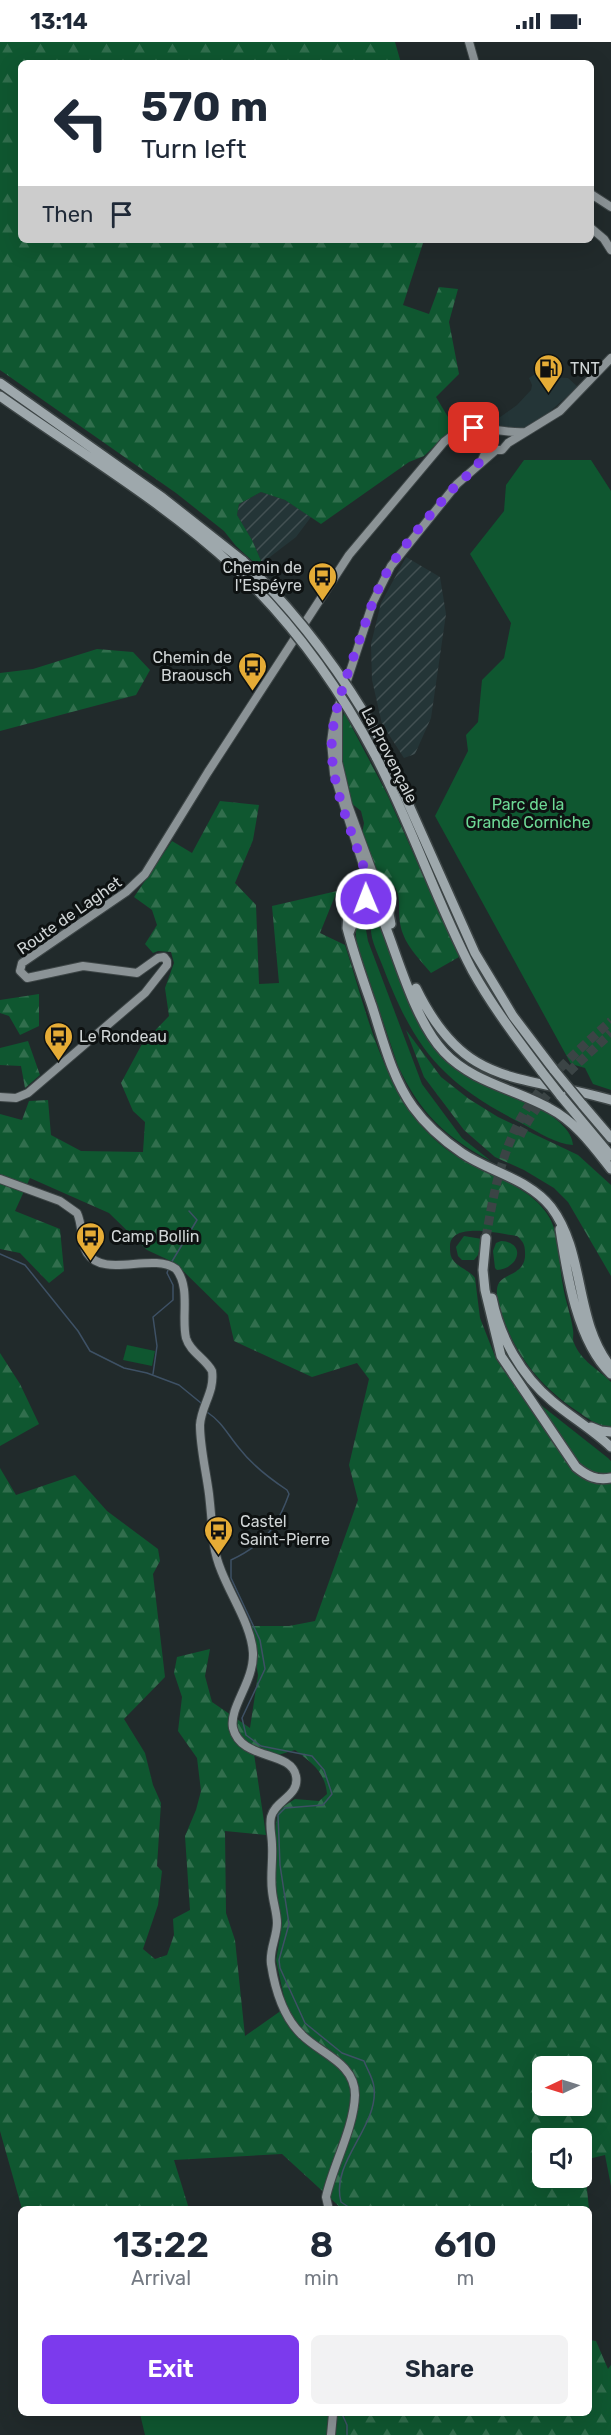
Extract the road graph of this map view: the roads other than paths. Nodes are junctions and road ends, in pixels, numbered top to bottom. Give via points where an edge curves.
1 (469, 42) edge
2 (474, 60) edge
3 (594, 198) edge
4 (611, 207) edge
5 (594, 231) edge
6 (611, 250) edge
7 (611, 358) edge
8 (0, 383) edge
9 (0, 396) edge
10 (474, 428) junction
11 (494, 431) junction
12 (504, 432) junction
13 (525, 432) junction
14 (508, 443) junction
15 (491, 444) junction
16 (338, 709) junction
17 (381, 883) junction
18 (367, 891) junction
19 (387, 903) junction
20 (373, 907) junction
21 (349, 935) junction
22 (0, 1097) edge
23 (611, 1100) edge
24 (611, 1138) edge
25 (611, 1156) edge
26 (611, 1169) edge
27 (0, 1179) edge
28 (558, 1219) junction
29 (492, 1325) junction
30 (611, 1367) edge
31 (611, 1374) edge
32 (566, 1412) junction
33 (611, 1432) edge
34 (611, 1447) edge
35 (611, 1454) edge
36 (611, 1478) edge
37 (328, 2206) edge
38 (333, 2416) edge
39 (331, 2435) edge

1 - 2 main road
3 - 4 main road
5 - 6 main road
7 - 13 main road via 560,411
8 - 24 highway, La Provençale, bridge via 163,498 243,561 311,636 379,738 478,960 513,1016
9 - 25 highway, La Provençale, bridge via 208,545 267,600 318,661 376,757 472,970 542,1072
10 - 11 main road
10 - 15 main road
10 - 22 main road, Route de Laghet via 452,435 349,555 145,874 126,892 22,963 20,971 27,978 83,966 133,973 161,957 166,958 167,965 145,993 28,1093 16,1098
11 - 12 main road
11 - 15 main road
12 - 13 main road
12 - 14 main road
13 - 14 main road
14 - 15 main road via 505,448
15 - 16 main road via 387,573 370,609
16 - 17 main road via 337,753 342,783 371,869
16 - 18 main road via 332,734 334,774
17 - 18 main road
17 - 19 main road via 389,893
18 - 20 main road
18 - 21 highway via 348,913
19 - 20 main road
19 - 23 highway via 393,932 416,988 430,1016 455,1046 493,1072
20 - 21 highway via 357,912
20 - 26 highway via 383,920 422,1017 444,1052 469,1071 565,1118
21 - 28 highway via 392,1065 413,1107 436,1133 463,1154 533,1190
27 - 37 main road via 70,1207 80,1217 88,1255 99,1262 158,1263 178,1273 188,1341 212,1371 213,1384 200,1425 215,1554 253,1652 249,1679 234,1714 234,1731 246,1747 287,1763 296,1777 294,1791 275,1808 270,1823 277,1924 272,1966 280,2001 290,2020 302,2035 338,2061 355,2087 353,2110 326,2197
28 - 30 highway via 569,1243 596,1342
28 - 31 highway via 584,1337
29 - 32 highway via 483,1280 489,1239 490,1286 503,1336 527,1376
29 - 35 highway via 511,1362 531,1389
29 - 36 highway via 507,1367 576,1467 585,1475
32 - 33 highway via 594,1429
32 - 34 highway
38 - 39 main road

